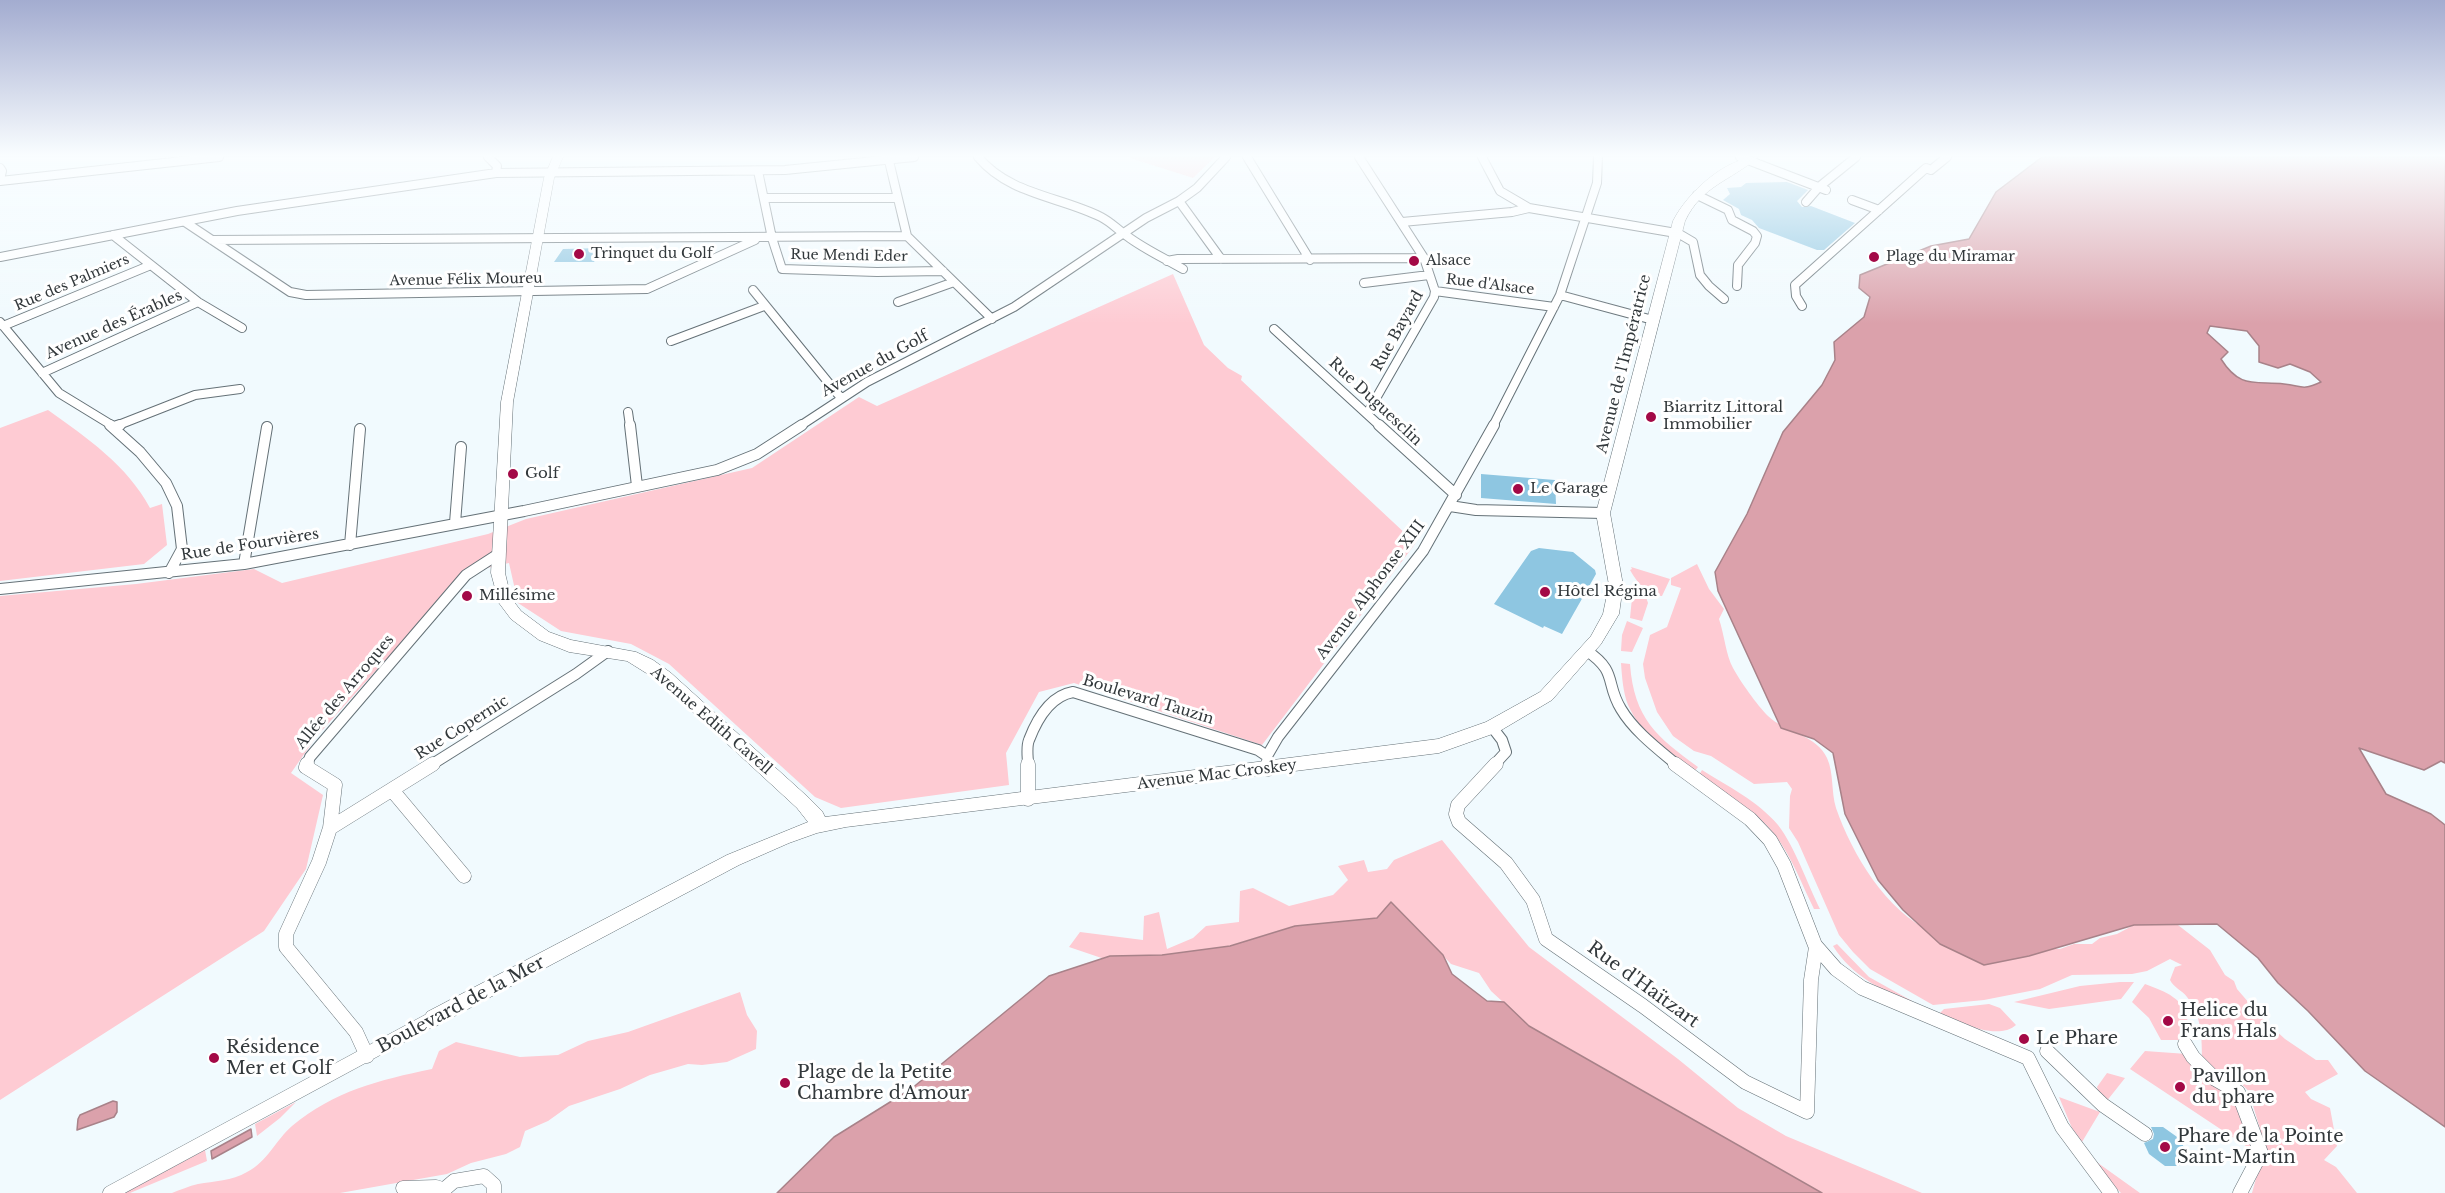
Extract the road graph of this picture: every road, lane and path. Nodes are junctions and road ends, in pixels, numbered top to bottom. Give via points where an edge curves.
1 (229, 213) edge
2 (543, 213) edge
3 (767, 213) edge
4 (900, 213) edge
5 (1091, 213) edge
6 (1158, 213) edge
7 (1187, 213) edge
8 (1281, 213) edge
9 (1395, 213) edge
10 (1505, 213) edge
11 (1555, 213) edge
12 (1586, 213) edge
13 (1682, 213) edge
14 (1729, 213) edge
15 (1876, 213) edge
16 (1584, 218) junction
17 (185, 222) junction
18 (1401, 222) junction
19 (1122, 233) junction
20 (1676, 233) junction
21 (113, 235) junction
22 (907, 236) junction
23 (538, 237) junction
24 (758, 238) junction
25 (772, 238) junction
26 (212, 240) junction
27 (0, 257) edge
28 (1424, 258) junction
29 (1221, 259) junction
30 (1310, 260) junction
31 (1167, 261) junction
32 (151, 265) junction
33 (1183, 269) dead end
34 (943, 271) junction
35 (1429, 275) junction
36 (954, 282) junction
37 (1364, 283) dead end
38 (1737, 286) dead end
39 (753, 290) dead end
40 (1435, 291) junction
41 (527, 293) junction
42 (1560, 295) junction
43 (1724, 299) dead end
44 (198, 302) junction
45 (898, 302) dead end
46 (764, 306) junction
47 (1802, 306) dead end
48 (1554, 308) junction
49 (992, 319) junction
50 (1653, 320) junction
51 (2, 324) edge
52 (242, 328) dead end
53 (1274, 329) dead end
54 (671, 341) dead end
55 (42, 373) junction
56 (240, 389) dead end
57 (841, 399) junction
58 (628, 411) dead end
59 (1367, 414) junction
60 (114, 427) junction
61 (267, 427) dead end
62 (360, 429) dead end
63 (461, 447) dead end
64 (637, 486) junction
65 (1456, 495) junction
66 (1450, 506) junction
67 (1603, 513) junction
68 (502, 515) junction
69 (455, 523) junction
70 (350, 545) junction
71 (500, 553) junction
72 (244, 564) junction
73 (169, 573) junction
74 (0, 589) edge
75 (608, 651) junction
76 (1587, 651) junction
77 (1492, 727) junction
78 (1268, 762) junction
79 (392, 790) junction
80 (1028, 799) junction
81 (817, 826) junction
82 (330, 828) junction
83 (464, 876) dead end
84 (1816, 946) junction
85 (434, 1018) joint
86 (2184, 1044) dead end
87 (2048, 1051) dead end
88 (367, 1056) junction
89 (2145, 1134) dead end
90 (403, 1188) dead end
91 (441, 1191) edge
92 (110, 1193) edge
93 (494, 1193) edge
94 (2112, 1193) edge
95 (2240, 1193) edge

1 - 17 street
2 - 23 main road, Avenue Edith Cavell
3 - 25 street, Rue Mendi Eder
4 - 22 street
5 - 19 street
6 - 19 street, Avenue du Golf
7 - 29 street
8 - 30 street
9 - 18 street, Rue d'Alsace
10 - 18 street
11 - 16 street
12 - 16 street, Avenue Alphonse XIII
13 - 20 main road, Avenue de l'Impératrice
14 - 38 street via 1732,220 1757,236 1738,265
15 - 47 street via 1796,285 1796,296
16 - 20 street
16 - 42 street, Avenue Alphonse XIII
17 - 21 street
17 - 26 street, Avenue Félix Moureu
18 - 28 street, Rue d'Alsace
19 - 31 street
19 - 49 street, Avenue du Golf
20 - 43 street via 1692,239 1703,280
20 - 50 main road, Avenue de l'Impératrice
21 - 27 street
21 - 32 street
22 - 25 street
22 - 34 street
23 - 24 street
23 - 26 street
23 - 41 main road, Avenue Edith Cavell
24 - 25 street
24 - 41 street, Avenue Félix Moureu via 647,289
25 - 34 street, Rue Mendi Eder via 783,268
26 - 41 street, Avenue Félix Moureu via 290,292 306,295
28 - 30 street
28 - 35 street, Rue d'Alsace
29 - 30 street
29 - 31 street
31 - 33 street
32 - 44 street
32 - 51 street, Rue des Palmiers
34 - 36 street
35 - 37 street
35 - 40 street, Rue d'Alsace
36 - 45 street
36 - 49 street
39 - 46 street
40 - 48 street, Rue d'Alsace
40 - 59 street, Rue Bayard
41 - 68 main road, Avenue Edith Cavell via 507,402
42 - 48 street, Avenue Alphonse XIII
42 - 50 street
44 - 52 street
44 - 55 street, Avenue des Érables
46 - 54 street
46 - 57 street
48 - 65 street, Avenue Alphonse XIII
49 - 57 street, Avenue du Golf
50 - 67 main road, Avenue de l'Impératrice
51 - 55 street
53 - 59 street, Rue Duguesclin
55 - 60 street via 59,393
56 - 60 street via 195,394
57 - 64 street, Avenue du Golf via 739,463
58 - 64 street
59 - 65 street, Rue Duguesclin
60 - 73 street via 166,483 177,506 182,549
61 - 72 street
62 - 70 street
63 - 69 street
64 - 68 street, Avenue du Golf
65 - 66 street, Avenue Alphonse XIII
66 - 67 street
66 - 78 street, Avenue Alphonse XIII via 1423,551 1278,737
67 - 76 main road, Avenue de l'Impératrice via 1615,597 1608,621
68 - 69 street, Rue de Fourvières
68 - 71 main road, Avenue Edith Cavell
69 - 70 street, Rue de Fourvières
70 - 72 street, Rue de Fourvières
71 - 75 main road, Avenue Edith Cavell via 498,573 504,599 516,615 544,636 569,645
71 - 82 street, Allée des Arroques via 466,575 310,757 306,767 335,785
72 - 73 street, Rue de Fourvières
73 - 74 street, Rue de Fourvières
75 - 79 street, Rue Copernic
75 - 81 main road, Avenue Edith Cavell via 630,656 665,677 803,803 816,816
76 - 77 main road, Avenue Mac Croskey via 1546,696
76 - 84 street via 1607,666 1617,702 1632,723 1661,753 1754,822 1770,841 1798,897
77 - 78 main road, Avenue Mac Croskey via 1439,746
77 - 84 street, Rue d'Haïtzart via 1503,740 1506,752 1455,814 1513,872 1533,900 1546,939 1744,1082 1806,1112
78 - 80 main road, Avenue Mac Croskey
78 - 80 street, Boulevard Tauzin via 1258,750 1073,692 1050,702 1028,742
79 - 82 street, Rue Copernic
79 - 83 street
80 - 81 main road, Avenue Mac Croskey
81 - 85 main road, Boulevard de la Mer via 733,860
82 - 88 street, Allée des Arroques via 286,934 286,948 357,1032
84 - 94 street via 1840,973 1862,988 2028,1058 2062,1127
85 - 88 street, Boulevard de la Mer
86 - 95 street via 2215,1079 2238,1092 2245,1110 2261,1153
87 - 89 street via 2103,1105
88 - 92 street, Boulevard de la Mer
90 - 91 street via 436,1187
91 - 93 street via 452,1181 484,1176 494,1185

